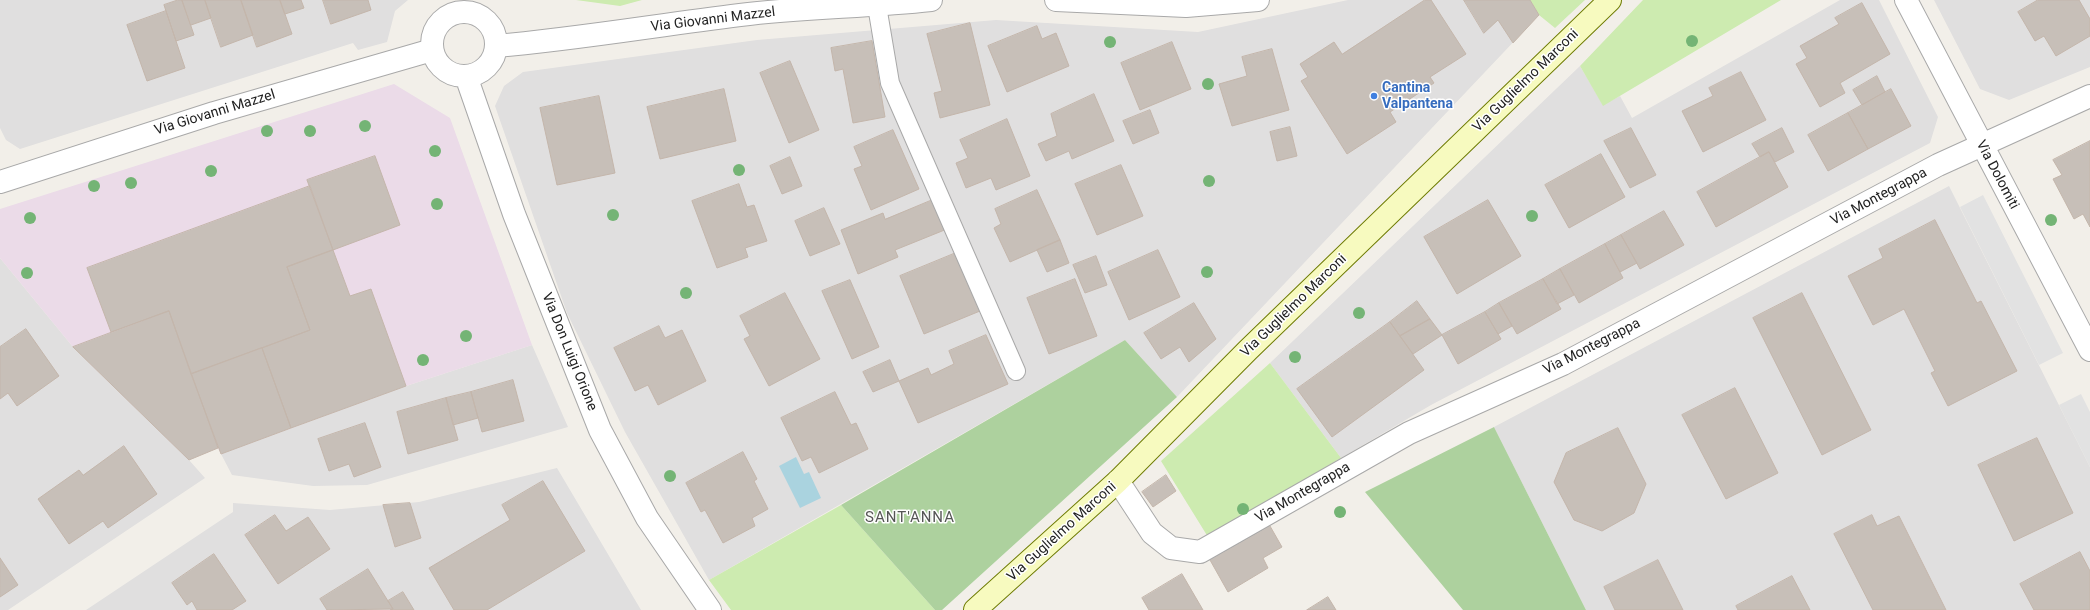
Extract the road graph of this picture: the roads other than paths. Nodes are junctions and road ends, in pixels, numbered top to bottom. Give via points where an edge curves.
1 (931, 0) edge
2 (1056, 0) edge
3 (1258, 0) edge
4 (1610, 0) edge
5 (1906, 0) edge
6 (462, 6) edge
7 (876, 6) junction
8 (496, 46) junction
9 (432, 50) junction
10 (466, 76) junction
11 (2090, 96) edge
12 (1981, 145) junction
13 (0, 182) edge
14 (2090, 350) edge
15 (1016, 370) dead end
16 (1118, 481) junction
17 (710, 610) edge
18 (975, 610) edge

1 - 7 street, Via Giovanni Mazzel
2 - 3 street via 1186,6
4 - 16 street, Via Guglielmo Marconi via 1248,350
5 - 12 street, Via Dolomiti
6 - 8 street via 483,18 490,26 495,35
6 - 9 street via 436,29 432,39
7 - 8 street, Via Giovanni Mazzel via 741,15
7 - 15 lane via 890,83
8 - 10 street via 494,55 483,70
9 - 10 street via 440,67 448,73
9 - 13 street, Via Giovanni Mazzel via 214,113
10 - 17 street, Via Don Luigi Orione via 514,214 600,430 647,518
11 - 12 street, Via Montegrappa
12 - 14 street, Via Dolomiti
12 - 16 street, Via Montegrappa via 1938,165 1563,364 1409,433 1200,552 1170,548 1152,533
16 - 18 street, Via Guglielmo Marconi

